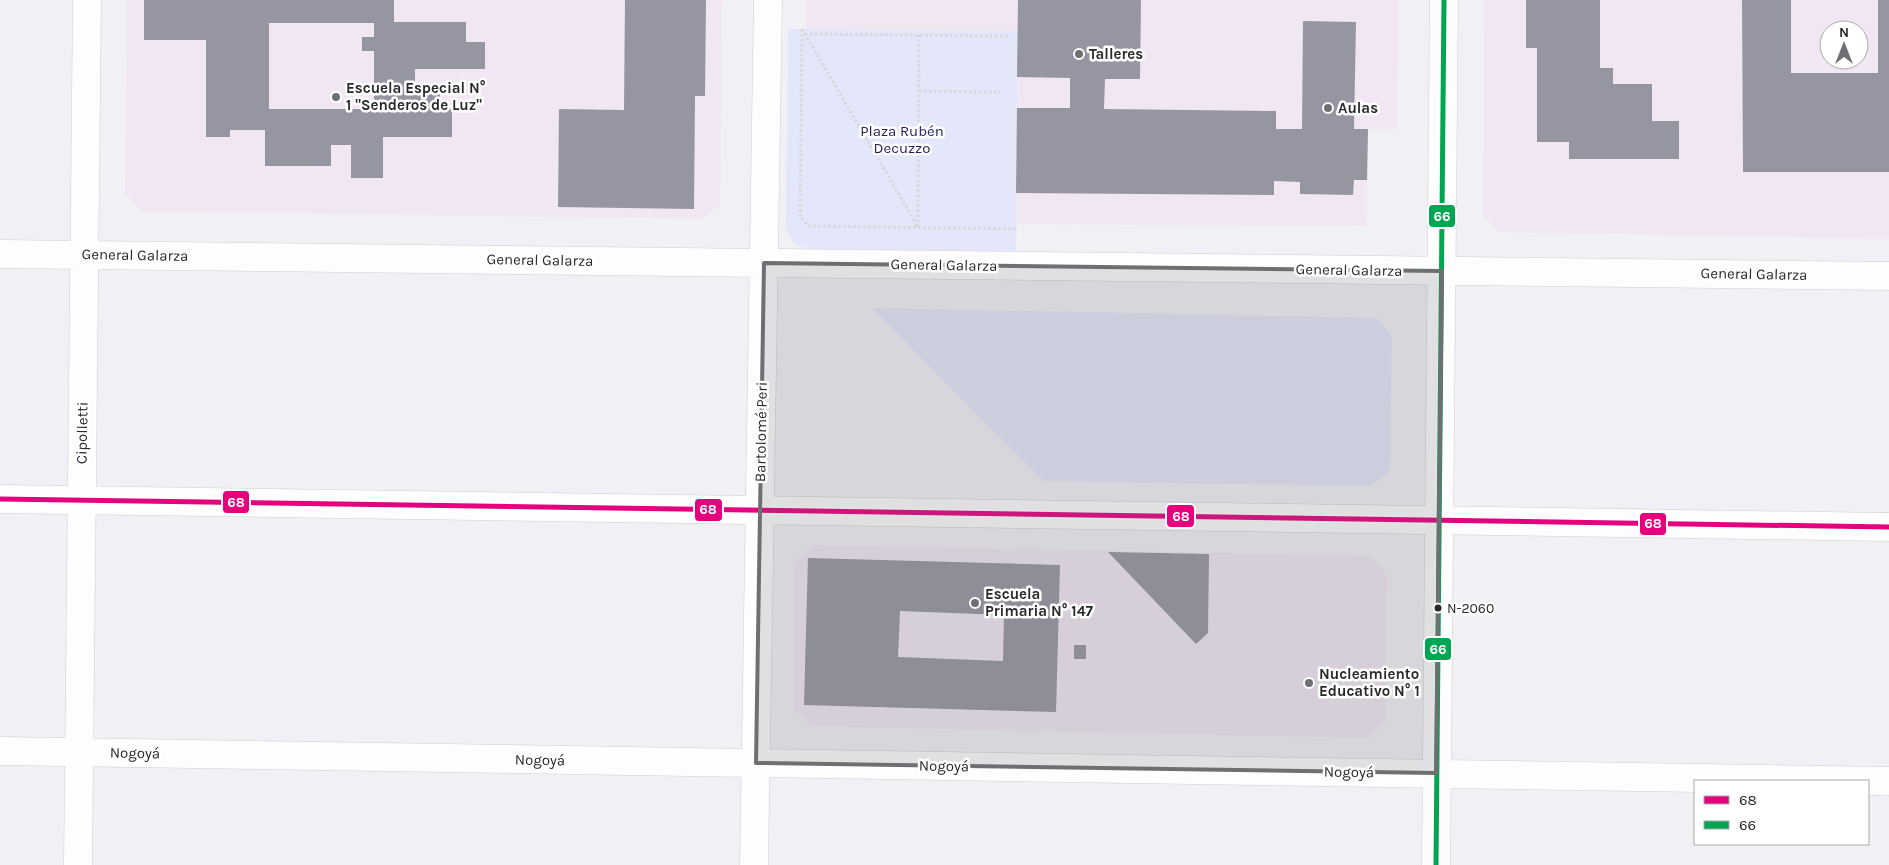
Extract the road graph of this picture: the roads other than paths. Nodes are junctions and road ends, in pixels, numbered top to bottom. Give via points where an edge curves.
1 (87, 0) edge
2 (768, 0) edge
3 (1444, 0) edge
4 (0, 254) edge
5 (84, 255) junction
6 (764, 263) junction
7 (1442, 271) junction
8 (1889, 276) edge
9 (0, 499) edge
10 (82, 500) junction
11 (760, 511) junction
12 (1439, 521) junction
13 (1889, 527) edge
14 (0, 751) edge
15 (79, 752) junction
16 (756, 763) junction
17 (1436, 773) junction
18 (1832, 780) edge
19 (1869, 781) edge
20 (1889, 781) edge
21 (78, 865) edge
22 (754, 865) edge
23 (1436, 865) edge

1 - 5 street, Cipolletti
2 - 6 street, Bartolomé Peri
3 - 7 street
4 - 5 street, General Galarza
5 - 6 street, General Galarza
5 - 10 street, Cipolletti
6 - 7 street, General Galarza
6 - 11 street, Bartolomé Peri
7 - 8 street, General Galarza
7 - 12 street
9 - 10 street
10 - 11 street
10 - 15 street, Cipolletti
11 - 12 street
11 - 16 street, Bartolomé Peri
12 - 13 street
12 - 17 street
14 - 15 street, Nogoyá
15 - 16 street, Nogoyá
15 - 21 street, Cipolletti
16 - 17 street, Nogoyá
16 - 22 street, Bartolomé Peri
17 - 18 street, Nogoyá
17 - 23 street
19 - 20 street, Nogoyá

